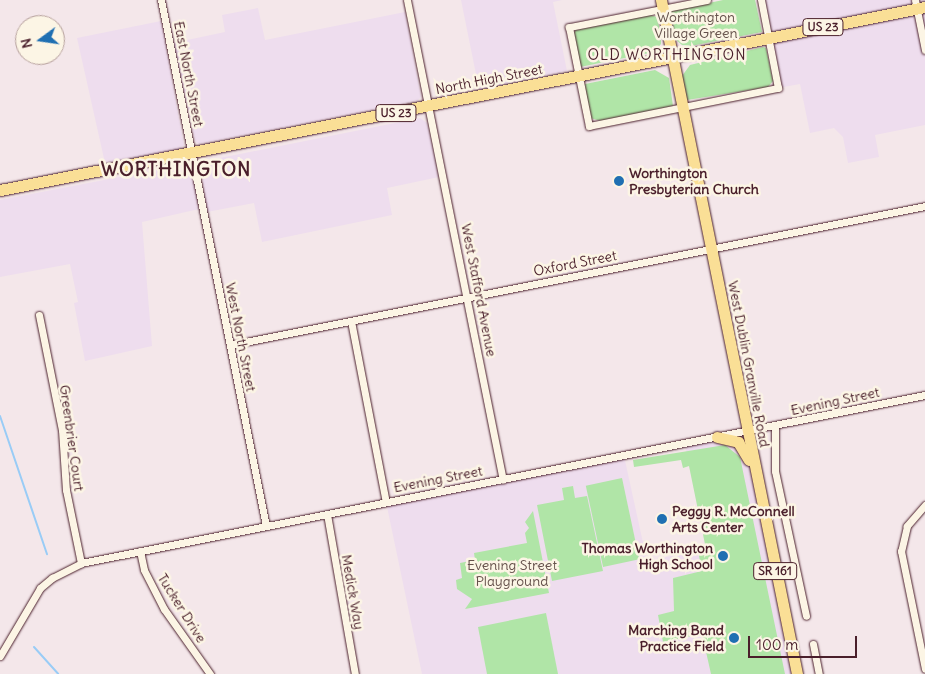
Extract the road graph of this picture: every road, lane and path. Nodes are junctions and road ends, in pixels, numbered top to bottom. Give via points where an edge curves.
1 (162, 0) edge
2 (407, 0) edge
3 (708, 0) edge
4 (761, 0) edge
5 (662, 4) edge
6 (919, 5) edge
7 (768, 38) junction
8 (925, 50) edge
9 (672, 59) junction
10 (579, 77) junction
11 (428, 107) junction
12 (682, 108) junction
13 (192, 154) junction
14 (0, 190) edge
15 (925, 206) edge
16 (711, 249) junction
17 (468, 298) junction
18 (39, 315) dead end
19 (351, 321) junction
20 (230, 345) junction
21 (925, 395) edge
22 (775, 426) junction
23 (748, 431) junction
24 (717, 437) junction
25 (754, 468) junction
26 (504, 479) junction
27 (386, 502) junction
28 (925, 505) edge
29 (327, 514) junction
30 (266, 526) junction
31 (140, 551) junction
32 (81, 564) junction
33 (806, 616) dead end
34 (813, 644) dead end
35 (0, 656) edge
36 (925, 669) edge
37 (210, 674) edge
38 (356, 674) edge
39 (797, 674) edge
40 (819, 674) edge

1 - 13 street, East North Street
2 - 11 street, West Stafford Avenue
3 - 5 street
4 - 7 street
5 - 9 main road, SR 161
5 - 10 street via 569,27
6 - 7 main road, North High Street / US 23
6 - 8 street
7 - 9 main road, North High Street / US 23
7 - 12 street via 778,88
9 - 10 main road, North High Street / US 23
9 - 12 main road, West Dublin Granville Road / SR 161
10 - 11 main road, North High Street / US 23
10 - 12 street via 589,126
11 - 13 main road, North High Street / US 23
11 - 17 street, West Stafford Avenue
12 - 16 main road, West Dublin Granville Road / SR 161
13 - 14 main road, North High Street / US 23
13 - 20 street, West North Street
15 - 16 street, Oxford Street
16 - 17 street, Oxford Street
16 - 23 main road, West Dublin Granville Road / SR 161
17 - 19 street, Oxford Street
17 - 26 street, West Stafford Avenue
18 - 32 street, Greenbrier Court via 62,430 66,490
19 - 20 street, Oxford Street
19 - 27 street
20 - 30 street, West North Street
21 - 22 street, Evening Street
22 - 23 street, Evening Street
22 - 33 street via 775,471
23 - 24 street, Evening Street
23 - 25 main road, West Dublin Granville Road / SR 161
24 - 25 main road via 738,442
24 - 26 street, Evening Street
25 - 39 main road, West Dublin Granville Road / SR 161
26 - 27 street, Evening Street
27 - 29 street, Evening Street
28 - 36 street via 911,519 901,551
29 - 30 street, Evening Street
29 - 38 street, Medick Way
30 - 31 street, Evening Street
31 - 32 street, Evening Street
31 - 37 street, Tucker Drive via 144,570 164,609
32 - 35 street, Evening Street via 52,578 40,588
34 - 40 street

